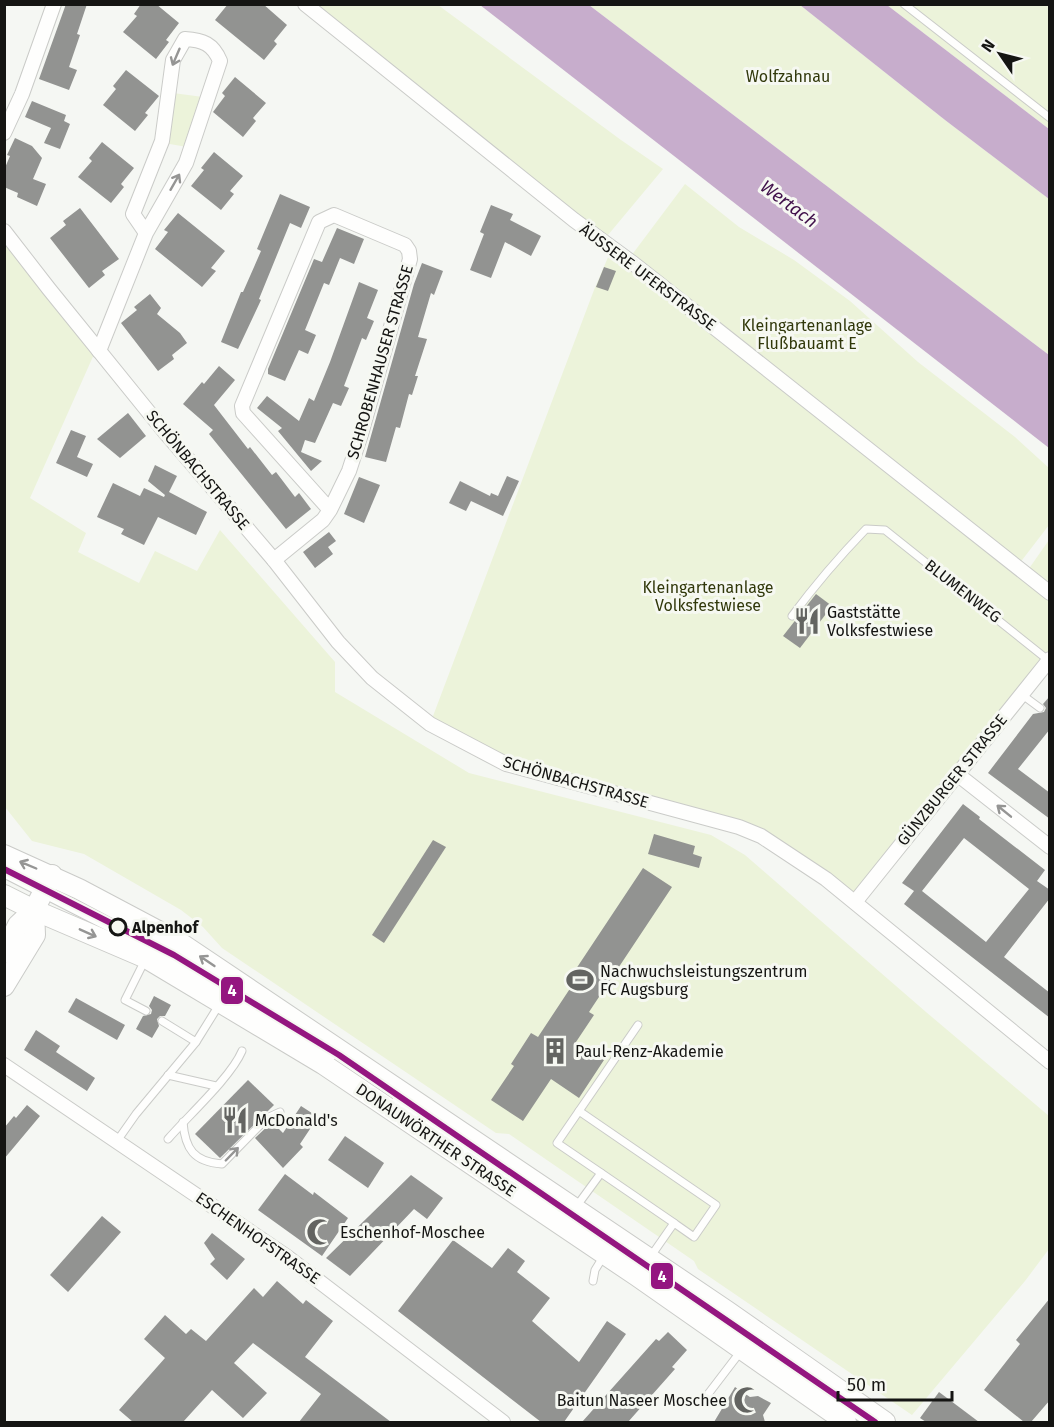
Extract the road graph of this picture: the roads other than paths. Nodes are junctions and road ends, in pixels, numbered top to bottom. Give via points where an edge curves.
1 (54, 4) edge
2 (305, 4) edge
3 (904, 4) edge
4 (1050, 118) edge
5 (4, 133) edge
6 (4, 231) edge
7 (146, 233) junction
8 (99, 351) junction
9 (330, 510) junction
10 (274, 560) junction
11 (1050, 593) edge
12 (792, 616) dead end
13 (1049, 659) edge
14 (1022, 694) junction
15 (1040, 708) dead end
16 (957, 774) junction
17 (1050, 847) edge
18 (4, 855) edge
19 (4, 874) edge
20 (48, 884) junction
21 (4, 895) edge
22 (855, 902) junction
23 (34, 910) junction
24 (4, 953) edge
25 (146, 958) junction
26 (4, 986) edge
27 (221, 1002) junction
28 (146, 1011) dead end
29 (162, 1021) dead end
30 (638, 1025) dead end
31 (196, 1042) junction
32 (242, 1051) dead end
33 (336, 1059) dead end
34 (1050, 1062) edge
35 (4, 1065) edge
36 (168, 1075) junction
37 (216, 1086) junction
38 (385, 1092) dead end
39 (579, 1111) junction
40 (280, 1112) dead end
41 (183, 1122) junction
42 (168, 1139) dead end
43 (117, 1141) junction
44 (601, 1173) junction
45 (576, 1208) junction
46 (674, 1223) junction
47 (591, 1233) dead end
48 (605, 1254) junction
49 (650, 1258) junction
50 (593, 1281) dead end
51 (670, 1287) dead end
52 (742, 1349) junction
53 (702, 1402) dead end
54 (502, 1422) edge
55 (846, 1422) edge
56 (867, 1422) edge
57 (885, 1422) edge

1 - 5 street
2 - 11 street, ÄUSSERE UFERSTRASSE
3 - 4 lane
6 - 8 street, SCHÖNBACHSTRASSE
7 -> 7 street via 186,163 220,61 215,49 201,40 185,39 173,60 162,141 133,214
7 - 8 street
8 - 10 street, SCHÖNBACHSTRASSE
9 - 9 street, SCHROBENHAUSER STRASSE via 243,413 242,406 319,222 334,216 405,245 410,259 361,434
9 - 10 street, SCHROBENHAUSER STRASSE
10 - 22 street, SCHÖNBACHSTRASSE via 338,642 430,724 506,764 761,836
12 - 13 lane, BLUMENWEG via 824,573 867,529 876,528 885,530
13 - 14 street, GÜNZBURGER STRASSE
14 - 15 lane
14 - 16 street, GÜNZBURGER STRASSE
17 -> 16 street
16 - 22 street, GÜNZBURGER STRASSE
20 -> 18 main road, DONAUWÖRTHER STRASSE
19 - 20 lane
20 - 23 main road
20 - 33 lane
45 -> 20 main road, DONAUWÖRTHER STRASSE via 179,942
21 - 23 main road, DONAUWÖRTHER STRASSE
22 - 34 street, SCHÖNBACHSTRASSE
23 - 24 main road via 18,926
23 -> 25 main road, DONAUWÖRTHER STRASSE
23 - 26 main road via 35,935
25 - 27 main road, DONAUWÖRTHER STRASSE
25 - 28 lane via 125,999
27 - 31 lane
27 - 48 main road, DONAUWÖRTHER STRASSE via 328,1067
29 - 31 lane
30 - 39 lane
31 - 36 lane
32 - 37 lane
35 - 43 street, ESCHENHOFSTRASSE
36 - 37 lane
36 - 43 lane
37 - 41 lane
38 - 47 lane
39 - 44 lane via 557,1143
39 - 46 lane via 716,1205 694,1237
41 -> 40 lane via 184,1139 195,1155 207,1163 222,1164 267,1118
41 - 42 lane
43 - 54 street, ESCHENHOFSTRASSE via 286,1256
44 - 45 lane
44 - 46 lane
45 - 49 main road, DONAUWÖRTHER STRASSE
46 - 49 lane
48 - 50 lane via 594,1270
48 - 52 main road, DONAUWÖRTHER STRASSE
49 - 57 main road, DONAUWÖRTHER STRASSE
51 - 56 lane
52 - 53 lane
52 - 55 main road, DONAUWÖRTHER STRASSE

